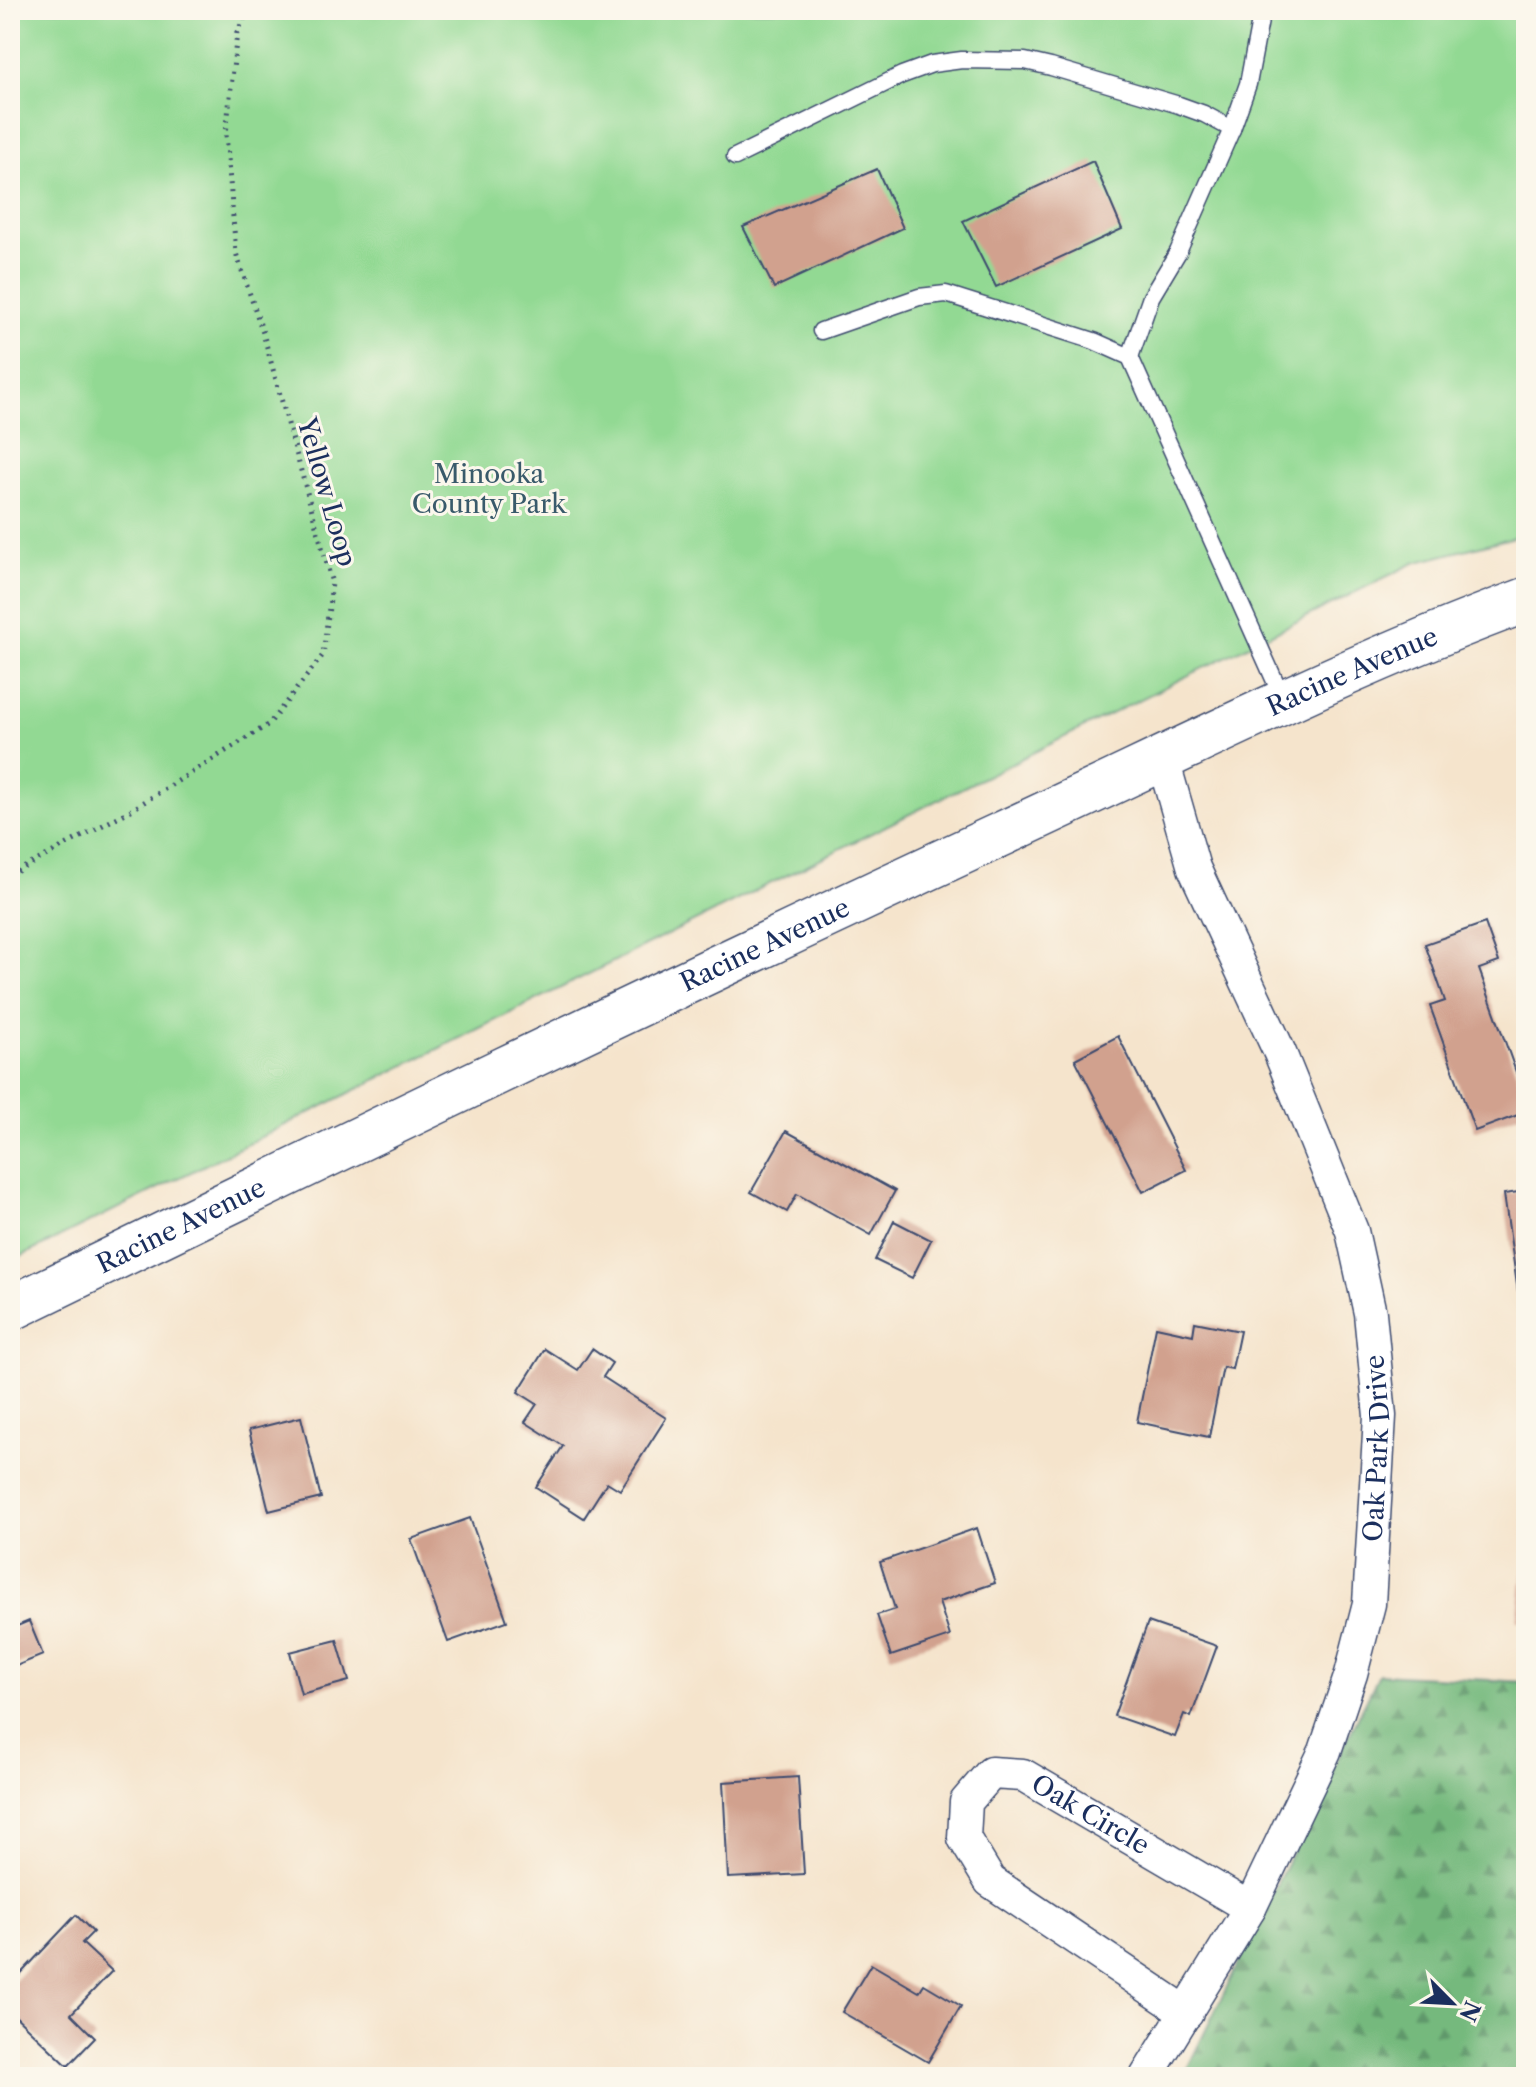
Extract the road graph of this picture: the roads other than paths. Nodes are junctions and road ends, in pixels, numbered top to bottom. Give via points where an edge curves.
1 (1262, 10) edge
2 (1232, 129) junction
3 (735, 157) dead end
4 (821, 331) dead end
5 (1130, 357) junction
6 (1526, 600) edge
7 (1284, 700) junction
8 (1163, 760) junction
9 (10, 1309) edge
10 (1250, 1908) junction
11 (1187, 2013) junction
12 (1146, 2077) edge

1 - 2 lane via 1248,84
2 - 3 lane via 1179,105 1051,67 962,60 902,75
2 - 5 lane via 1178,252 1151,297
4 - 5 lane via 919,297 946,294
5 - 7 lane
6 - 7 main road, Racine Avenue
7 - 8 main road, Racine Avenue
8 - 9 main road, Racine Avenue via 704,972
8 - 10 street, Oak Park Drive via 1194,868 1280,1053 1352,1231 1370,1313 1380,1416 1369,1604 1351,1674 1325,1751
10 - 11 street, Oak Park Drive
10 - 11 street, Oak Circle via 1023,1775 991,1773 966,1802 964,1838 990,1881
11 - 12 street, Oak Park Drive

